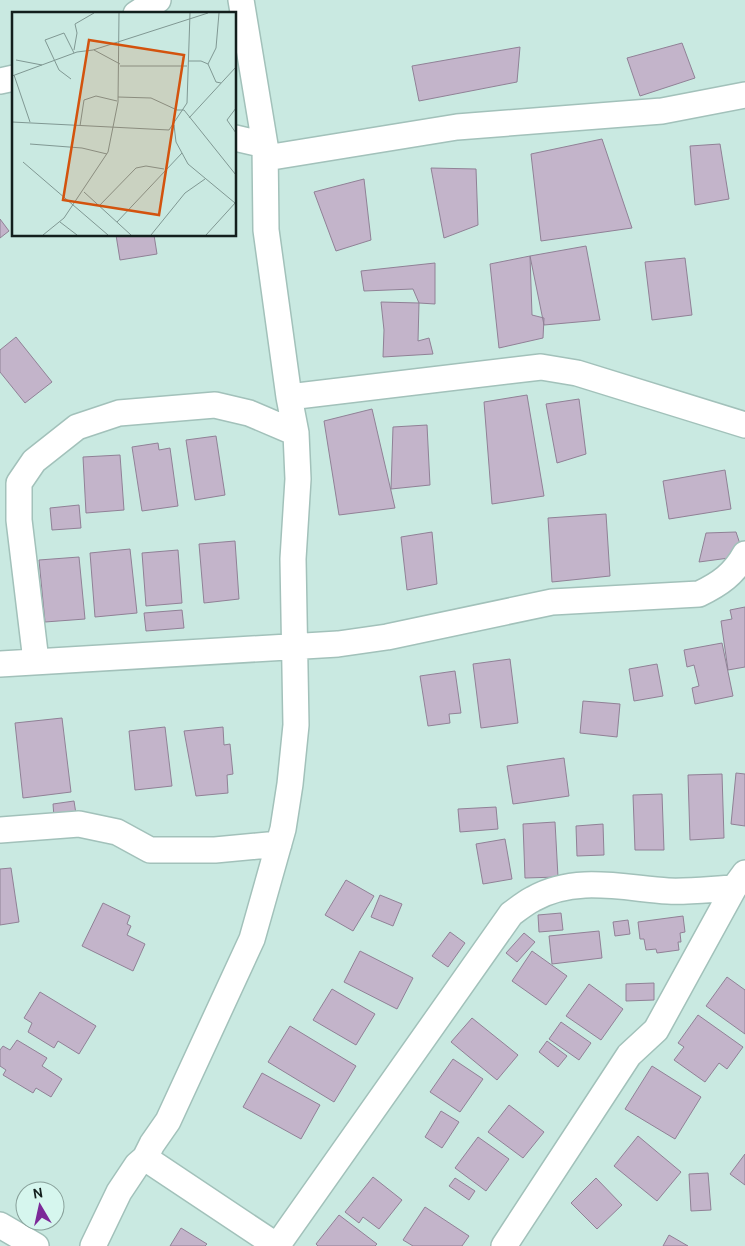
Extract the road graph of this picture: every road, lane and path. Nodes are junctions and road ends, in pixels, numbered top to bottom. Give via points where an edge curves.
1 (158, 0) edge
2 (241, 0) edge
3 (139, 12) edge
4 (745, 95) edge
5 (236, 138) edge
6 (266, 152) junction
7 (289, 397) junction
8 (745, 424) edge
9 (296, 433) junction
10 (745, 554) edge
11 (293, 646) junction
12 (36, 661) junction
13 (0, 664) edge
14 (0, 830) edge
15 (279, 844) junction
16 (739, 881) edge
17 (145, 1158) junction
18 (0, 1225) edge
19 (36, 1246) edge
20 (93, 1246) edge
21 (277, 1246) edge
22 (504, 1246) edge

1 - 3 street
2 - 6 street
4 - 6 street via 662,111 457,127
5 - 6 street
6 - 7 street via 266,230
7 - 8 street via 541,367 577,373
7 - 9 street
9 - 11 street via 298,479 293,558
9 - 12 street via 249,413 214,405 119,413 77,427 34,461 19,483 19,520
10 - 11 street via 719,584 699,594 552,602 387,637
11 - 12 street
11 - 15 street via 296,725
12 - 13 street
14 - 15 street via 78,824 117,832 150,850 215,850
15 - 17 street via 252,938 172,1112
16 - 21 street via 670,891 590,884 556,889 511,914
16 - 22 street via 656,1030 630,1055
17 - 20 street via 119,1192
17 - 21 street
18 - 19 street

